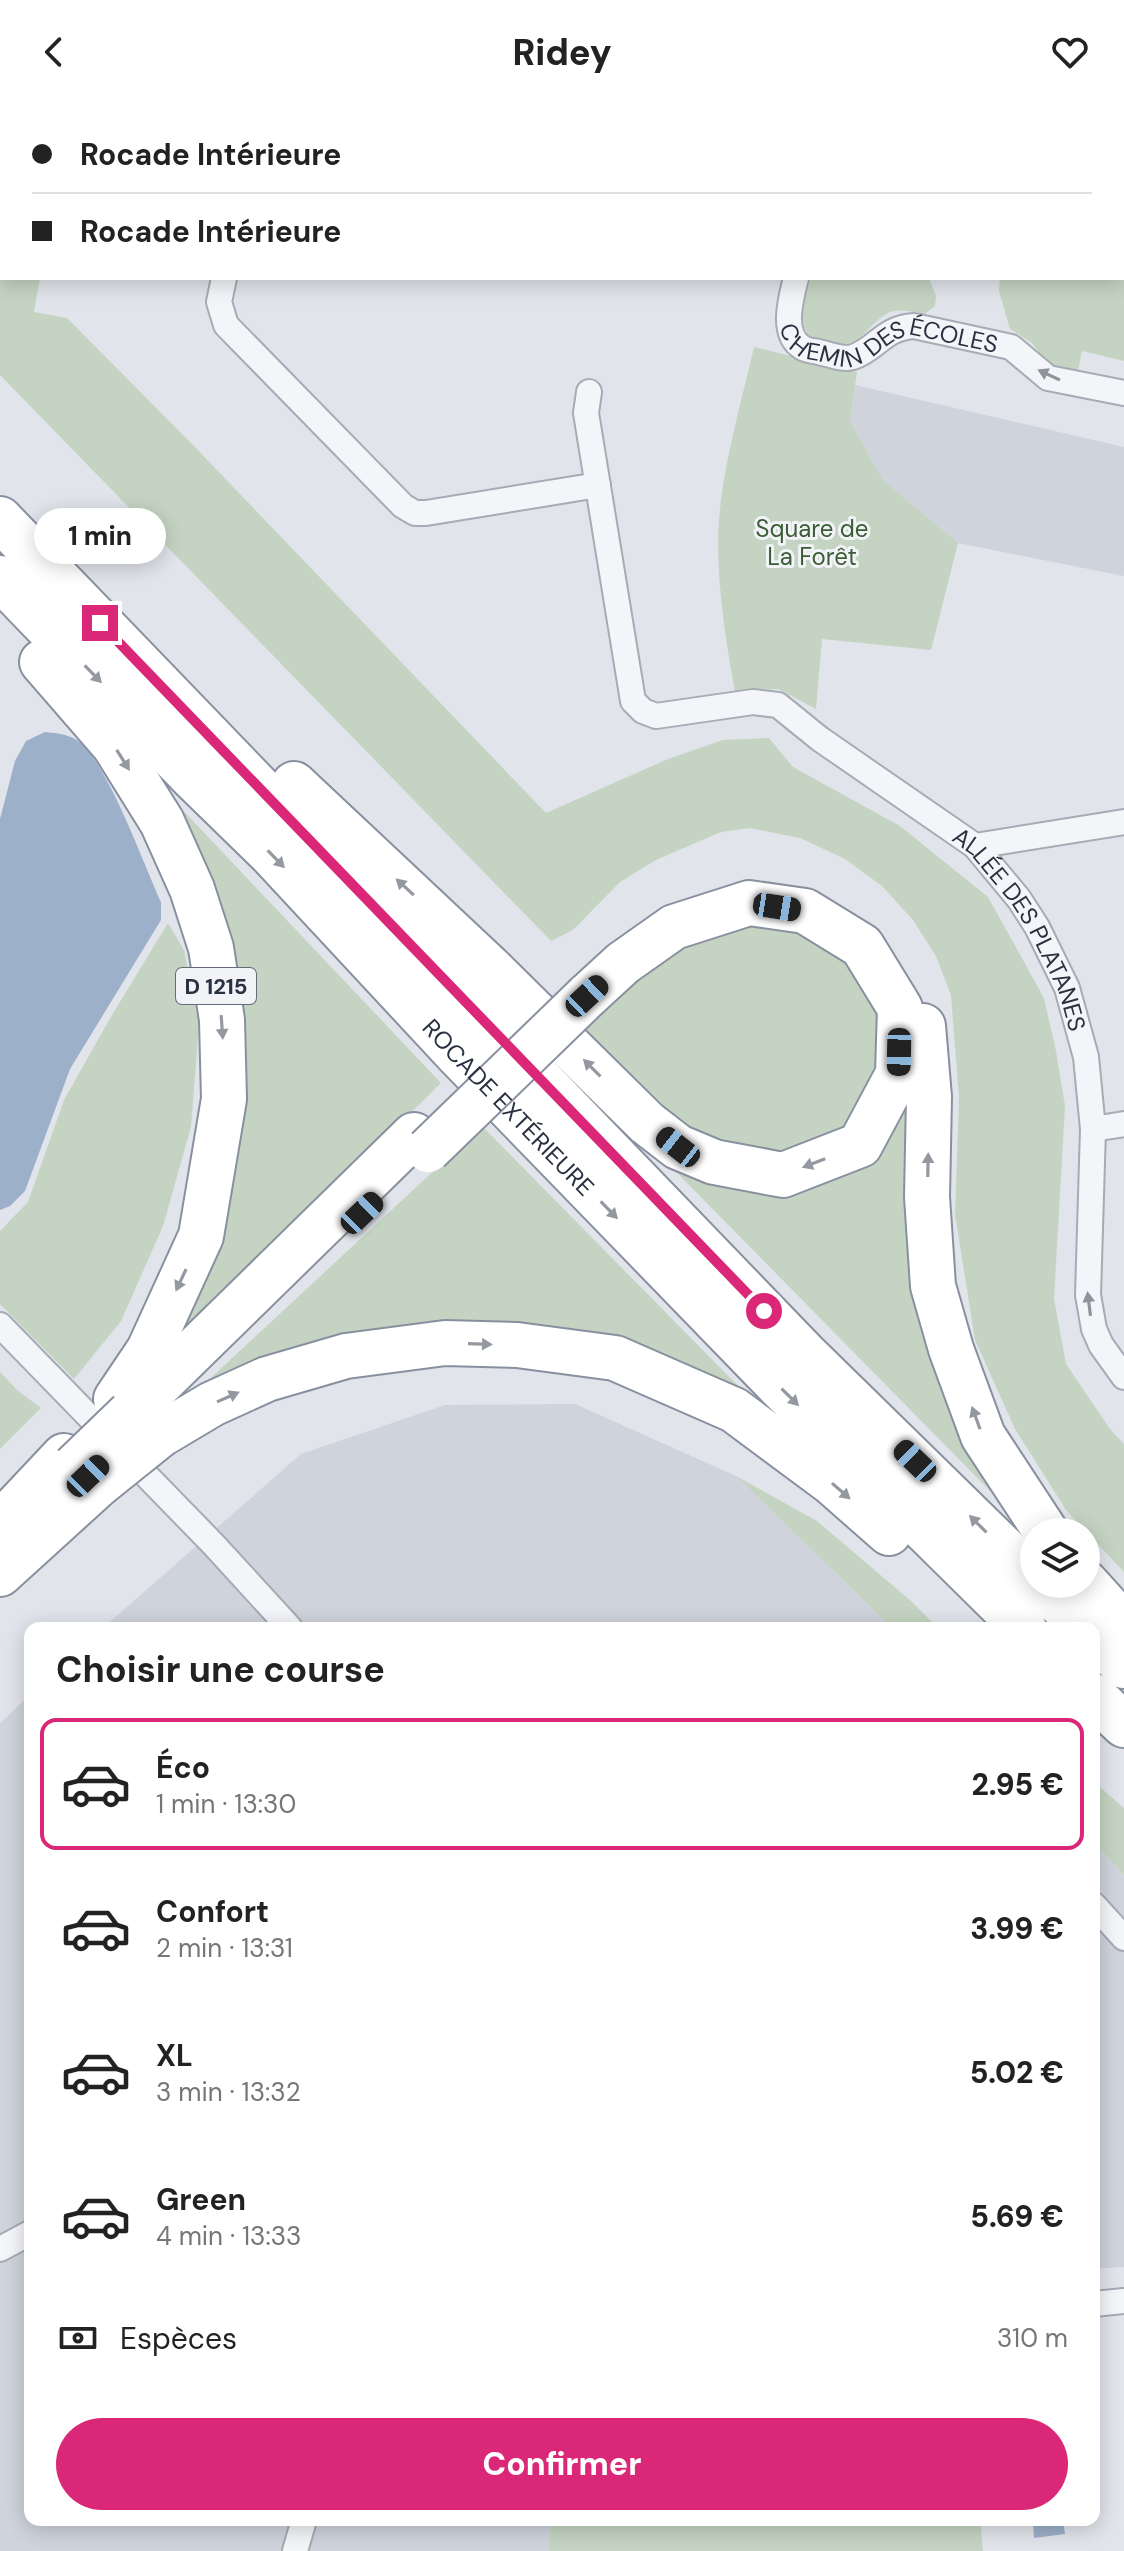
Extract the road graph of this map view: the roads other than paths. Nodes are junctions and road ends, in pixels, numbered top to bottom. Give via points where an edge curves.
1 (224, 280) edge
2 (796, 280) edge
3 (589, 392) dead end
4 (1124, 393) edge
5 (598, 485) junction
6 (0, 519) edge
7 (0, 578) edge
8 (0, 616) edge
9 (160, 685) junction
10 (1124, 822) edge
11 (975, 846) junction
12 (580, 988) junction
13 (1124, 1124) edge
14 (1093, 1129) junction
15 (0, 1325) edge
16 (1124, 1377) edge
17 (137, 1418) junction
18 (81, 1471) junction
19 (1037, 1518) edge
20 (0, 1524) edge
21 (0, 1533) edge
22 (1020, 1564) edge
23 (0, 1571) edge
24 (986, 1592) junction
25 (1054, 1598) edge
26 (1100, 1598) edge
27 (285, 1622) edge
28 (1018, 1622) edge
29 (1079, 1622) edge
30 (1124, 1625) edge
31 (1100, 1643) edge
32 (1124, 1666) edge
33 (1100, 1702) edge
34 (1124, 1725) edge
35 (1100, 1912) edge
36 (1124, 1938) edge
37 (24, 2236) edge
38 (0, 2249) edge
39 (1124, 2301) edge
40 (1100, 2303) edge
41 (302, 2526) edge
42 (295, 2551) edge

1 - 5 street via 219,302 226,325 415,513
4 -> 2 street, CHEMIN DES ÉCOLES via 1048,378 1011,347 914,326 887,333 854,356 803,348 792,337 788,310
3 - 5 street via 586,413
5 - 11 street, ALLÉE DES PLATANES via 633,701 643,711 656,716 753,702 778,705
6 - 9 highway
7 -> 24 highway, ROCADE EXTÉRIEURE via 780,1387
8 -> 17 highway, D 1215 via 114,745 162,822 211,948 222,1020 224,1099 201,1236 149,1350
12 -> 9 highway via 674,927 749,903 805,911 862,946 900,1008 898,1074 860,1145 783,1175 714,1162 678,1147 236,729
22 -> 9 highway via 806,1355
10 - 11 street
11 - 14 street, ALLÉE DES PLATANES via 1031,918 1067,988 1086,1057
12 - 17 highway, D 1215
19 -> 12 highway, D 1215 via 983,1436 933,1286 927,1197 929,1097 920,1001 878,927 817,885 745,878 679,894 615,939
13 - 14 street
16 -> 14 street, ALLÉE DES PLATANES via 1101,1345 1089,1304
15 - 27 street
17 - 18 highway, D 1215
17 - 18 highway, bridge
17 -> 24 highway via 212,1404 267,1379 346,1356 445,1343 517,1345 615,1358 734,1410 831,1482 950,1587
18 - 20 highway, D 1215
18 - 21 highway, D 1215
18 - 23 highway
24 - 28 highway, ROCADE EXTÉRIEURE
25 - 29 highway
26 - 30 highway
31 - 32 highway
33 - 34 highway
35 - 36 street
37 - 38 street
39 - 40 street
41 - 42 street

